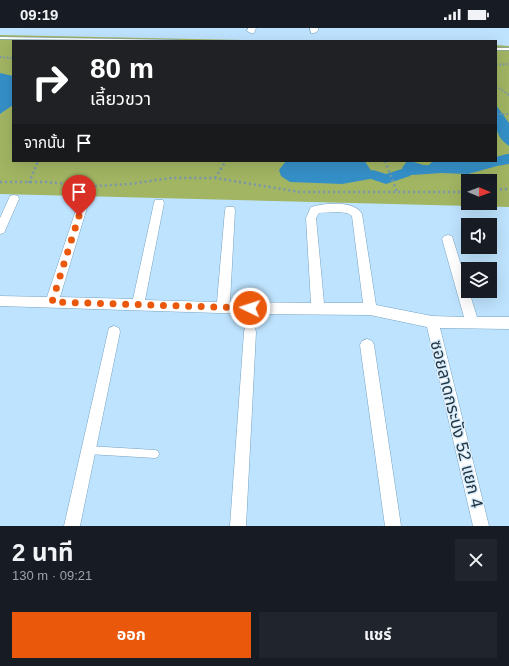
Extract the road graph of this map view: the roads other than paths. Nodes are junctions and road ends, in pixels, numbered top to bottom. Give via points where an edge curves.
1 (0, 38) edge
2 (120, 40) edge
3 (497, 49) edge
4 (509, 49) edge
5 (14, 199) dead end
6 (84, 201) dead end
7 (160, 203) dead end
8 (230, 210) dead end
9 (0, 230) edge
10 (448, 239) dead end
11 (0, 301) edge
12 (52, 302) junction
13 (138, 304) junction
14 (223, 306) junction
15 (318, 309) junction
16 (370, 309) junction
17 (432, 322) junction
18 (472, 323) junction
19 (509, 323) edge
20 (114, 332) dead end
21 (250, 332) dead end
22 (367, 345) dead end
23 (88, 450) junction
24 (155, 454) dead end
25 (72, 526) edge
26 (238, 526) edge
27 (393, 526) edge
28 (481, 526) edge

1 - 2 lane
3 - 4 lane
5 - 9 street
6 - 12 street
7 - 13 street
8 - 14 street
10 - 18 street
11 - 12 street
12 - 13 street
13 - 14 street
14 - 15 street
15 - 16 street
15 - 16 street via 311,218 315,210 321,208 349,209 357,214
16 - 17 street
17 - 18 street
17 - 28 street, ซอยลาดกระบัง 52 แยก 4
18 - 19 street
20 - 23 street
21 - 26 street
22 - 27 street
23 - 24 lane
23 - 25 street

